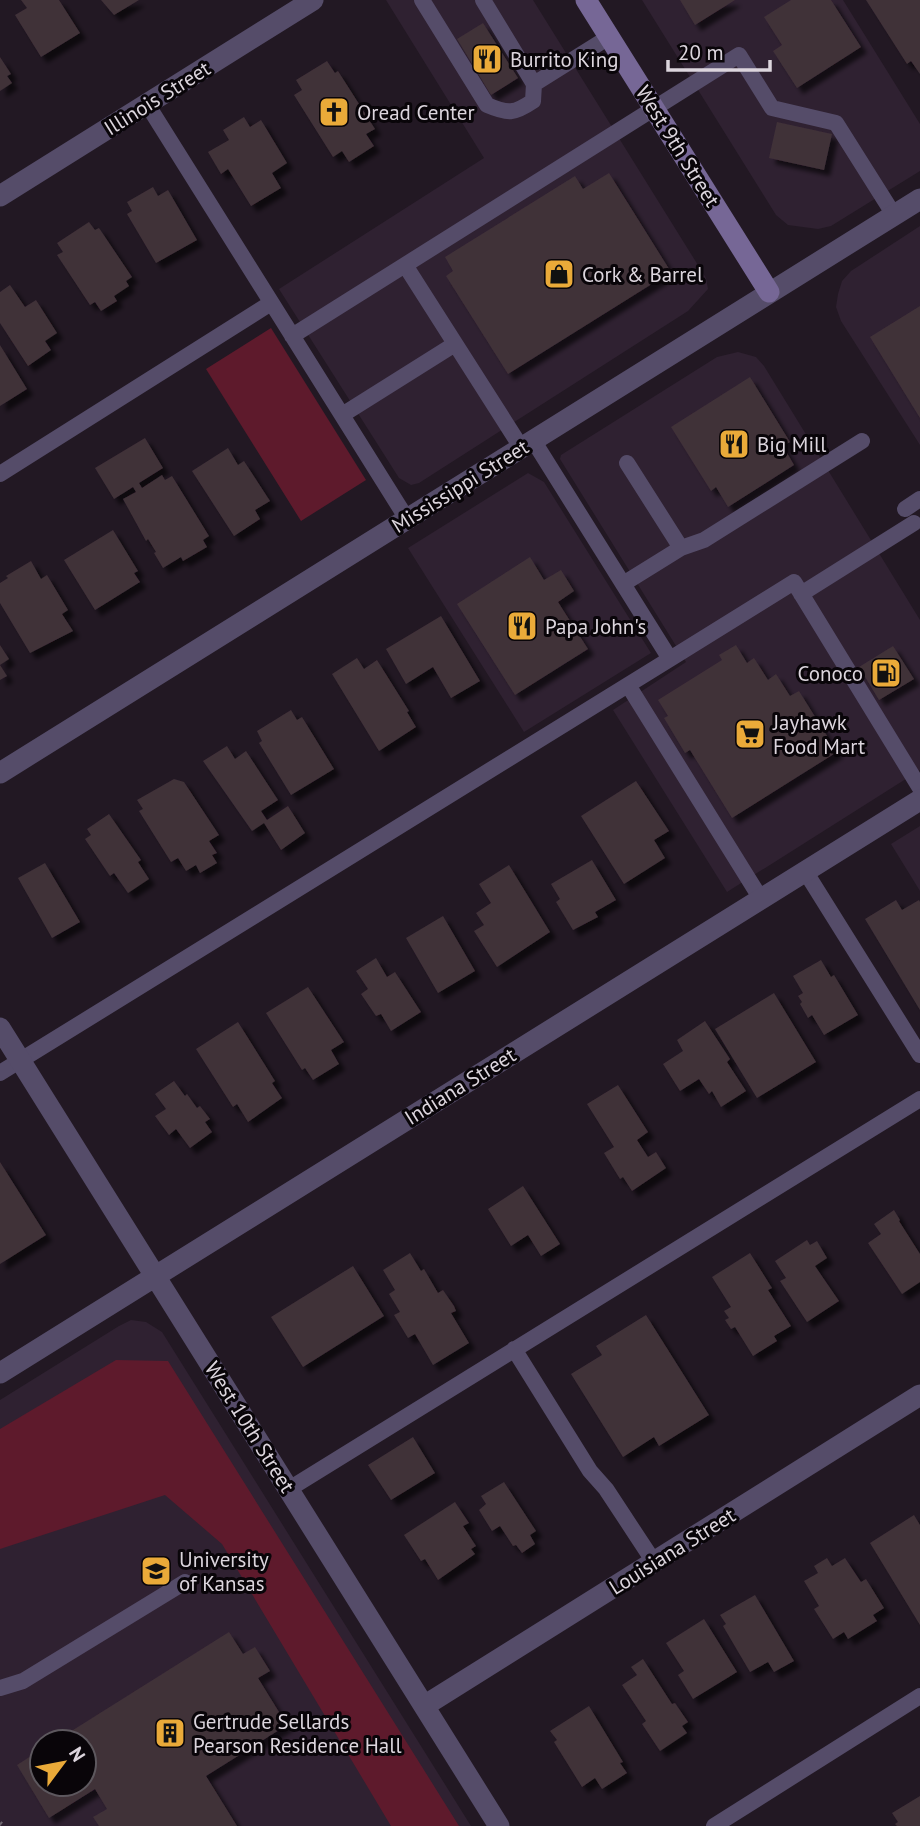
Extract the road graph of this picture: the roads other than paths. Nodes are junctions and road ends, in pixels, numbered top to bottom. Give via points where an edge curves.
1 (313, 0) edge
2 (422, 0) edge
3 (483, 0) edge
4 (586, 0) edge
5 (609, 37) junction
6 (534, 84) junction
7 (147, 104) junction
8 (654, 108) junction
9 (0, 196) edge
10 (920, 199) edge
11 (894, 215) junction
12 (405, 265) junction
13 (769, 292) junction
14 (271, 303) junction
15 (292, 336) junction
16 (455, 344) junction
17 (342, 415) junction
18 (862, 441) dead end
19 (527, 444) junction
20 (627, 463) dead end
21 (0, 474) edge
22 (920, 499) edge
23 (905, 509) dead end
24 (407, 519) junction
25 (914, 523) dead end
26 (681, 548) junction
27 (623, 584) junction
28 (801, 594) junction
29 (670, 659) junction
30 (628, 685) junction
31 (0, 773) edge
32 (920, 788) edge
33 (920, 800) edge
34 (805, 871) junction
35 (761, 899) junction
36 (0, 1028) edge
37 (920, 1055) edge
38 (20, 1060) junction
39 (0, 1073) edge
40 (920, 1099) edge
41 (156, 1276) junction
42 (514, 1349) junction
43 (0, 1373) edge
44 (920, 1395) edge
45 (289, 1489) junction
46 (654, 1562) junction
47 (185, 1582) dead end
48 (0, 1688) edge
49 (920, 1696) edge
50 (424, 1706) junction
51 (499, 1826) edge
52 (715, 1826) edge

1 - 7 street, Illinois Street
2 - 6 lane via 487,104 503,112 519,111 533,101
3 - 6 lane
4 - 5 main road, West 9th Street
5 - 6 lane
5 - 8 main road, West 9th Street
7 - 9 street, Illinois Street
7 - 14 lane
8 - 11 lane via 738,55 772,108 836,123
8 - 12 lane
8 - 13 main road, West 9th Street
10 - 11 street, Mississippi Street
11 - 13 street, Mississippi Street
12 - 15 lane
12 - 16 lane
13 - 19 street, Mississippi Street
14 - 15 lane
14 - 21 lane
15 - 17 lane
16 - 17 lane
16 - 19 lane
17 - 24 lane
18 - 26 lane via 704,540
19 - 24 street, Mississippi Street
19 - 27 lane
20 - 26 lane
22 - 23 lane
24 - 31 street, Mississippi Street
25 - 28 lane
26 - 27 lane
27 - 29 lane
28 - 29 lane via 794,582
28 - 32 lane
29 - 30 lane
30 - 35 lane
30 - 38 lane
33 - 34 street, Indiana Street
34 - 35 street, Indiana Street
34 - 37 lane
35 - 41 street, Indiana Street
36 - 38 street, West 10th Street
38 - 39 lane
38 - 41 street, West 10th Street
40 - 42 lane
41 - 43 street, Indiana Street
41 - 45 street, West 10th Street
42 - 45 lane
42 - 46 lane
44 - 46 street, Louisiana Street
45 - 50 street, West 10th Street
46 - 50 street, Louisiana Street
47 - 48 lane via 23,1681
49 - 52 lane
50 - 51 street, West 10th Street

